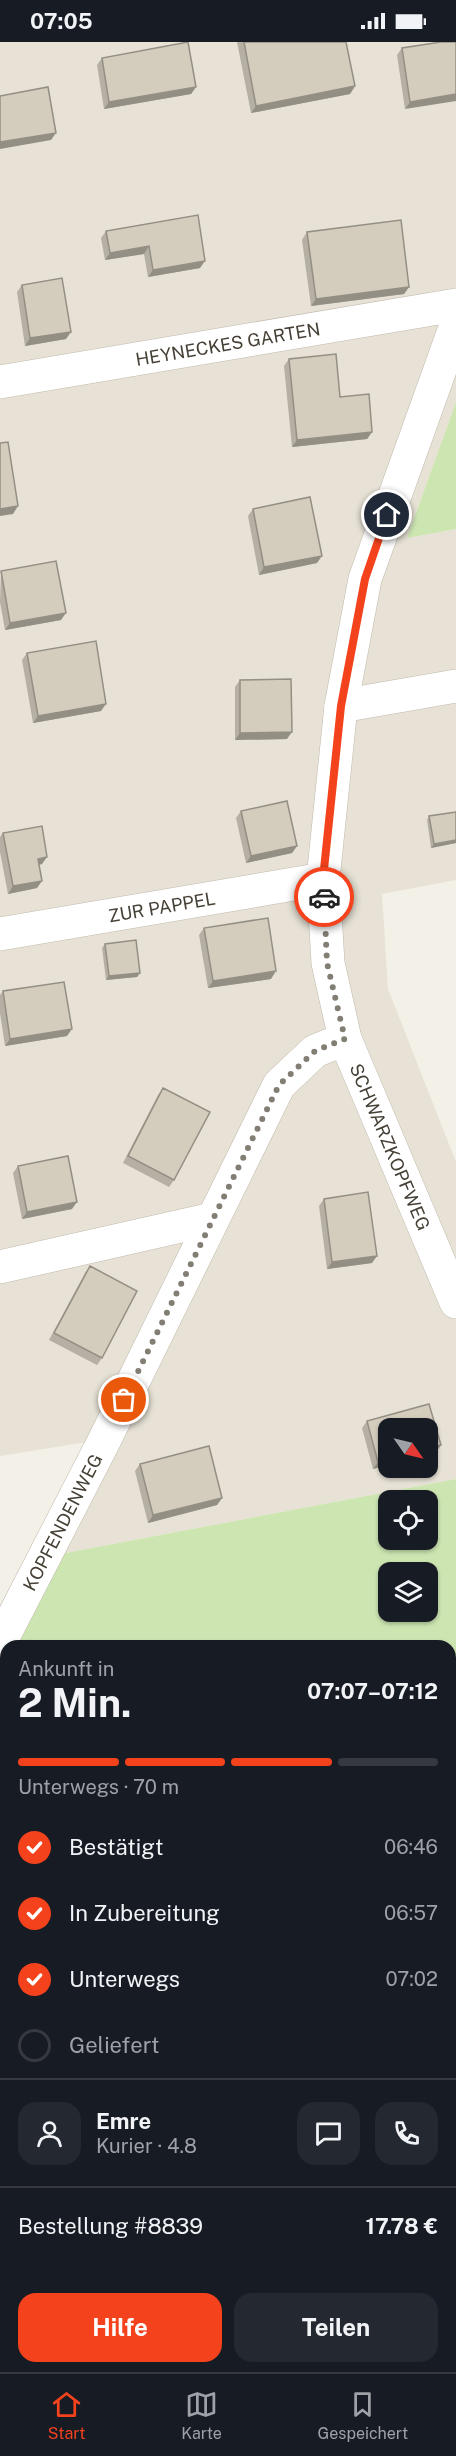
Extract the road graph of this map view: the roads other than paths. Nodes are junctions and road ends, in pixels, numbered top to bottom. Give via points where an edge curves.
1 (456, 305) edge
2 (456, 325) edge
3 (0, 382) edge
4 (456, 686) edge
5 (341, 706) junction
6 (323, 879) junction
7 (0, 934) edge
8 (345, 1039) junction
9 (212, 1218) junction
10 (0, 1267) edge
11 (456, 1302) edge
12 (2, 1640) edge

1 - 3 street, HEYNECKES GARTEN
2 - 5 street, SCHWARZKOPFWEG via 365,579
4 - 5 street
5 - 6 street, SCHWARZKOPFWEG
6 - 7 street, ZUR PAPPEL
6 - 8 street, SCHWARZKOPFWEG via 327,963
8 - 9 street, KOPFENDENWEG via 315,1051 279,1085
8 - 11 street, SCHWARZKOPFWEG
9 - 10 street
9 - 12 street, KOPFENDENWEG

